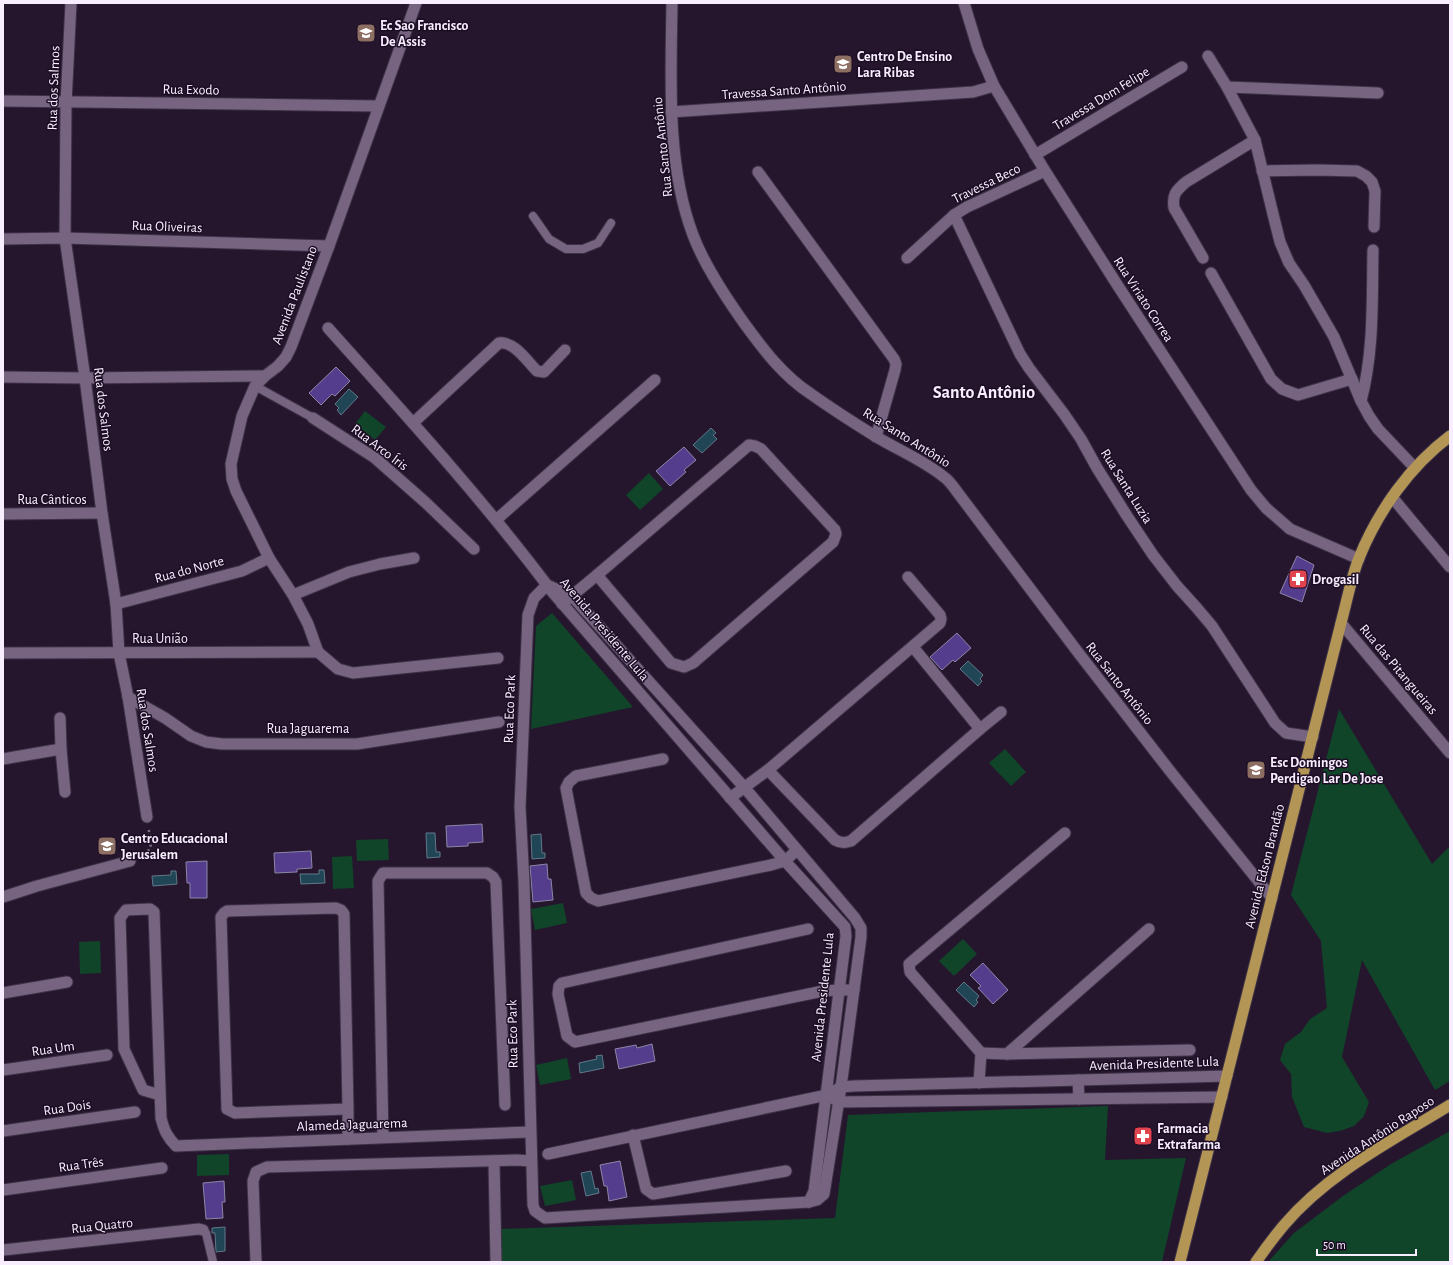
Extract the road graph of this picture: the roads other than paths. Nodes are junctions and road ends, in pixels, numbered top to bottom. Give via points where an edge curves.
1 (72, 3) edge
2 (416, 3) edge
3 (672, 3) edge
4 (964, 3) edge
5 (1208, 56) dead end
6 (1182, 67) dead end
7 (994, 86) junction
8 (1227, 87) junction
9 (1378, 93) dead end
10 (3, 101) edge
11 (66, 103) junction
12 (378, 106) junction
13 (671, 112) junction
14 (1255, 140) junction
15 (1035, 155) junction
16 (1045, 171) junction
17 (1262, 171) junction
18 (758, 172) dead end
19 (954, 214) junction
20 (533, 216) dead end
21 (611, 223) dead end
22 (1374, 227) dead end
23 (3, 238) edge
24 (65, 238) junction
25 (329, 246) junction
26 (1373, 250) dead end
27 (907, 258) dead end
28 (1203, 258) dead end
29 (1211, 273) dead end
30 (328, 328) dead end
31 (566, 350) dead end
32 (265, 376) junction
33 (3, 377) edge
34 (85, 378) junction
35 (1352, 379) junction
36 (655, 380) dead end
37 (254, 386) junction
38 (1361, 401) junction
39 (313, 418) joint
40 (413, 423) junction
41 (1450, 436) edge
42 (876, 437) junction
43 (1415, 468) junction
44 (1392, 497) junction
45 (102, 513) junction
46 (3, 514) edge
47 (496, 520) junction
48 (474, 549) dead end
49 (269, 558) junction
50 (414, 558) dead end
51 (1359, 558) junction
52 (1450, 567) edge
53 (597, 575) junction
54 (908, 577) dead end
55 (547, 585) junction
56 (293, 595) junction
57 (572, 596) junction
58 (116, 604) junction
59 (562, 604) junction
60 (1341, 623) junction
61 (913, 647) junction
62 (318, 652) junction
63 (3, 653) edge
64 (119, 654) junction
65 (498, 658) dead end
66 (128, 697) junction
67 (1001, 712) dead end
68 (60, 718) dead end
69 (499, 722) dead end
70 (980, 729) junction
71 (1313, 737) junction
72 (61, 749) junction
73 (1450, 753) edge
74 (3, 759) edge
75 (662, 759) dead end
76 (768, 770) junction
77 (744, 787) junction
78 (65, 792) dead end
79 (730, 798) junction
80 (147, 817) road end
81 (1065, 833) dead end
82 (797, 850) junction
83 (130, 861) road end
84 (785, 861) junction
85 (3, 897) edge
86 (1272, 898) junction
87 (808, 929) dead end
88 (1149, 929) dead end
89 (67, 982) dead end
90 (839, 990) junction
91 (854, 990) junction
92 (3, 993) edge
93 (1190, 1050) dead end
94 (981, 1053) junction
95 (1007, 1054) junction
96 (107, 1055) dead end
97 (3, 1070) edge
98 (1227, 1076) junction
99 (1078, 1080) junction
100 (979, 1084) junction
101 (841, 1087) junction
102 (160, 1095) junction
103 (827, 1095) junction
104 (1222, 1097) junction
105 (1079, 1099) junction
106 (839, 1102) junction
107 (505, 1105) dead end
108 (1450, 1105) edge
109 (348, 1109) junction
110 (136, 1112) dead end
111 (3, 1131) edge
112 (530, 1132) junction
113 (633, 1135) junction
114 (383, 1137) junction
115 (348, 1139) junction
116 (548, 1154) dead end
117 (494, 1161) junction
118 (531, 1161) junction
119 (162, 1168) dead end
120 (786, 1171) dead end
121 (3, 1190) edge
122 (809, 1202) junction
123 (204, 1230) joint
124 (3, 1250) edge
125 (213, 1262) edge
126 (256, 1262) edge
127 (496, 1262) edge
128 (1180, 1262) edge
129 (1256, 1262) edge

1 - 11 street, Rua dos Salmos
2 - 12 street, Avenida Paulistano
3 - 13 street, Rua Santo Antônio
4 - 7 street, Rua Viriato Correa via 978,49
5 - 8 street
6 - 15 street, Travessa Dom Felipe
7 - 13 street, Travessa Santo Antônio via 973,92
7 - 15 street, Rua Viriato Correa
8 - 9 street
8 - 14 street
10 - 11 street, Rua Exodo
11 - 12 street, Rua Exodo
11 - 24 street, Rua dos Salmos
12 - 25 street, Avenida Paulistano
13 - 42 street, Rua Santo Antônio via 678,176 693,235 704,259 737,313 755,338 794,382
14 - 17 street
14 - 28 street via 1186,182 1176,191 1173,198 1174,208
15 - 16 street, Rua Viriato Correa
16 - 19 street, Travessa Beco
16 - 51 street, Rua Viriato Correa via 1251,490 1266,508 1290,529
17 - 22 street via 1357,171 1372,182
17 - 35 street via 1280,242 1289,263 1334,337
18 - 42 street via 894,359 895,370
19 - 27 street, Travessa Beco
19 - 71 street, Rua Santa Luzia via 1020,354 1081,439 1104,480 1153,555 1212,626 1275,723 1286,733
20 - 21 lane via 549,239 566,249 583,249 598,243
23 - 24 street, Rua Oliveiras
24 - 25 street, Rua Oliveiras
24 - 34 street, Rua dos Salmos
25 - 32 street, Avenida Paulistano via 289,352 278,366
26 - 38 street via 1371,346
29 - 35 street via 1271,379 1282,389 1298,395
30 - 40 street
31 - 40 street via 541,373 511,345 499,343
32 - 34 street
32 - 37 street, Avenida Paulistano
33 - 34 street
34 - 45 street, Rua dos Salmos
35 - 38 street
36 - 47 street
37 - 39 lane, Rua Arco Íris
37 - 49 street, Avenida Paulistano via 242,416 231,464 232,479
38 - 43 street via 1378,429
39 - 48 street, Rua Arco Íris via 375,458
40 - 47 street
41 - 43 main road, Avenida Edson Brandão
42 - 86 street, Rua Santo Antônio via 928,465 946,478 1076,651
43 - 44 main road, Avenida Edson Brandão
44 - 51 main road, Avenida Edson Brandão via 1375,524
44 - 52 street
45 - 46 street, Rua Cânticos
45 - 58 street, Rua dos Salmos
47 - 55 street
49 - 56 street, Avenida Paulistano
49 - 58 street, Rua do Norte via 242,571
50 - 56 street via 349,572
51 - 60 main road, Avenida Edson Brandão
53 - 53 street via 671,663 684,667 693,663 828,547 836,534 761,449 749,445
53 - 57 street
54 - 61 street via 941,619 940,623
55 - 57 street, Avenida Presidente Lula
55 - 59 street, Avenida Presidente Lula
55 - 112 street, Rua Eco Park via 534,598 528,615 520,807
56 - 62 street, Avenida Paulistano via 308,624
57 - 59 street
57 - 77 street, Avenida Presidente Lula
58 - 64 street, Rua dos Salmos
59 - 79 street, Avenida Presidente Lula
60 - 71 main road, Avenida Edson Brandão
60 - 73 street, Rua das Pitangueiras
61 - 70 street
61 - 76 street
62 - 64 street, Rua União
62 - 65 street, Avenida Paulistano via 338,669 353,672
63 - 64 street, Rua União
64 - 66 street, Rua dos Salmos
66 - 69 street, Rua Jaguarema via 191,736 206,742 222,744 357,744
66 - 80 street, Rua dos Salmos
67 - 70 street
68 - 72 street
70 - 76 street via 851,841 845,843 835,840
71 - 86 main road, Avenida Edson Brandão
72 - 74 street
72 - 78 street
75 - 84 street via 576,776 569,782 566,788 586,893 591,898 598,901
76 - 77 street
77 - 79 street
77 - 82 street, Avenida Presidente Lula
79 - 84 street, Avenida Presidente Lula
81 - 94 street via 909,964 910,972
82 - 84 street
82 - 91 street, Avenida Presidente Lula via 861,928
83 - 85 street
84 - 90 street, Avenida Presidente Lula via 845,927
86 - 98 main road, Avenida Edson Brandão
87 - 90 street via 562,983 558,994 567,1036 575,1042
88 - 95 street
89 - 92 street
90 - 91 street
90 - 103 street, Avenida Presidente Lula
91 - 101 street, Avenida Presidente Lula
93 - 95 street
94 - 95 street
94 - 100 street
96 - 97 street, Rua Um
98 - 99 street, Avenida Presidente Lula
98 - 104 main road, Avenida Edson Brandão
99 - 100 street, Avenida Presidente Lula
99 - 105 street
100 - 101 street, Avenida Presidente Lula
101 - 103 street, Avenida Presidente Lula
101 - 106 street, Avenida Presidente Lula
102 - 102 street via 154,912 150,909 126,910 120,918 124,1049 143,1090
102 - 115 street, Alameda Jaguarema via 164,1131 176,1146
103 - 106 street
103 - 113 street
103 - 122 street, Avenida Presidente Lula via 814,1191
104 - 105 street
104 - 128 main road, Avenida Edson Brandão
105 - 106 street
106 - 122 street, Avenida Presidente Lula via 824,1194
107 - 114 street via 496,882 487,873 383,873 378,881
108 - 129 main road, Avenida Antônio Raposo via 1376,1150 1330,1182 1284,1224
109 - 109 street via 344,914 336,908 227,911 221,917 227,1109 235,1113
109 - 115 street
110 - 111 street, Rua Dois
112 - 114 street, Alameda Jaguarema
112 - 118 street, Rua Eco Park
113 - 116 street
113 - 120 street via 646,1189 653,1194
114 - 115 street, Alameda Jaguarema
117 - 118 street
117 - 126 street via 267,1167 256,1172 253,1181
117 - 127 street
118 - 122 street, Rua Eco Park via 533,1205 535,1211 545,1218
119 - 121 street, Rua Três
123 - 124 street, Rua Quatro
123 - 125 lane

